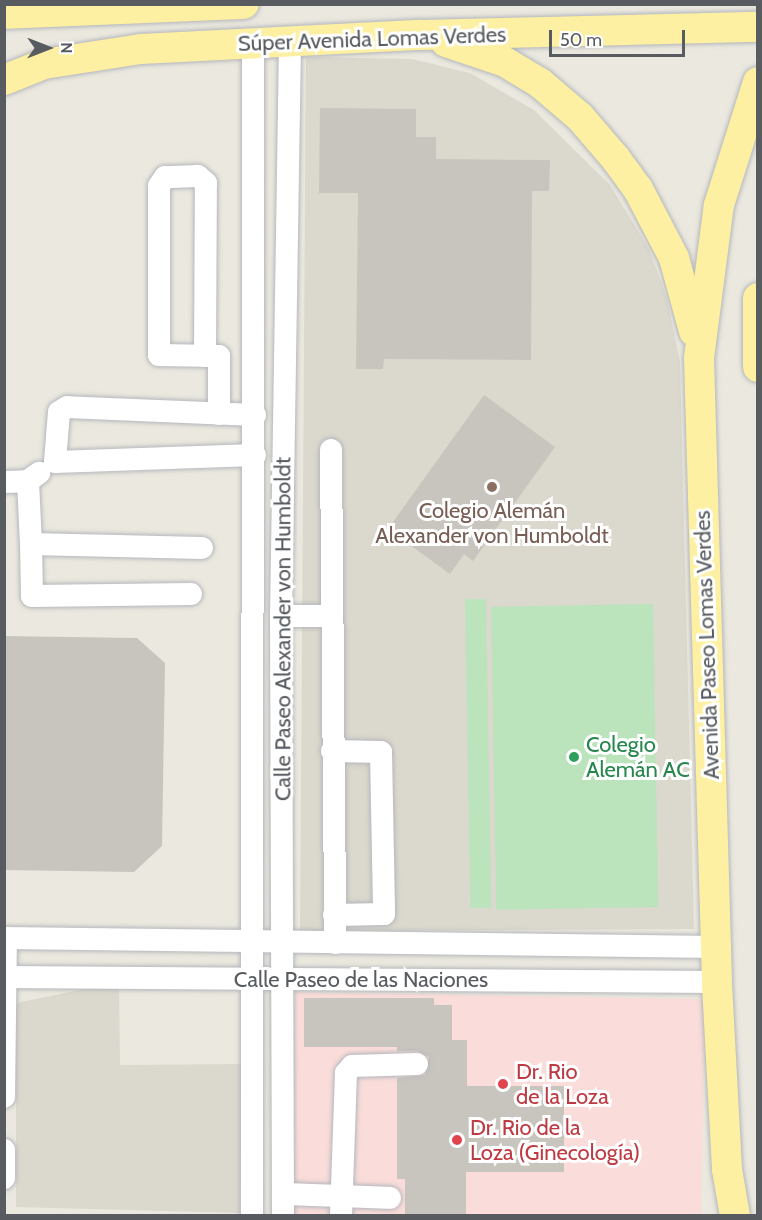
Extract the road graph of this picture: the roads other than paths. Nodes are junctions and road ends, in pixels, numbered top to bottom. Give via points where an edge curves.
1 (244, 4) edge
2 (83, 7) edge
3 (4, 14) edge
4 (751, 27) edge
5 (421, 35) junction
6 (290, 42) junction
7 (253, 43) junction
8 (4, 80) edge
9 (758, 82) edge
10 (289, 142) junction
11 (254, 143) junction
12 (758, 298) edge
13 (757, 332) edge
14 (205, 356) junction
15 (699, 358) junction
16 (758, 367) edge
17 (219, 414) junction
18 (255, 415) junction
19 (331, 450) dead end
20 (255, 455) junction
21 (55, 462) junction
22 (28, 481) junction
23 (4, 482) edge
24 (31, 544) junction
25 (202, 548) dead end
26 (191, 594) dead end
27 (281, 615) junction
28 (331, 616) junction
29 (282, 682) junction
30 (253, 686) junction
31 (332, 751) junction
32 (334, 915) junction
33 (5, 938) edge
34 (148, 940) junction
35 (254, 942) junction
36 (283, 943) junction
37 (335, 943) junction
38 (716, 947) junction
39 (6, 977) edge
40 (148, 978) junction
41 (254, 979) junction
42 (283, 979) junction
43 (717, 982) junction
44 (6, 1018) edge
45 (6, 1058) edge
46 (417, 1064) dead end
47 (4, 1097) edge
48 (4, 1150) edge
49 (4, 1178) edge
50 (390, 1197) dead end
51 (283, 1205) edge
52 (342, 1205) edge
53 (252, 1215) edge
54 (735, 1215) edge

1 - 2 main road, Súper Avenida Lomas Verdes
2 - 3 main road, Súper Avenida Lomas Verdes
4 - 5 main road, Súper Avenida Lomas Verdes
5 - 6 main road, Súper Avenida Lomas Verdes
5 - 15 main road via 505,62 540,83 580,117 638,189 674,258
6 - 7 main road, Súper Avenida Lomas Verdes
6 - 10 street, Calle Paseo Alexander von Humboldt
7 - 8 main road, Súper Avenida Lomas Verdes via 91,54 44,64
7 - 11 street, Calle Paseo Alexander von Humboldt
9 - 15 main road, Avenida Paseo Lomas Verdes via 719,205
10 - 11 street
10 - 27 street, Calle Paseo Alexander von Humboldt
11 - 18 street, Calle Paseo Alexander von Humboldt
12 - 13 main road
13 - 16 main road
14 - 14 street via 159,355 159,186 165,177 198,176 206,183
14 - 17 street via 219,357
15 - 38 main road, Avenida Paseo Lomas Verdes
17 - 18 street
17 - 21 street via 67,407 59,412
18 - 20 street, Calle Paseo Alexander von Humboldt
19 - 28 street
20 - 21 street
20 - 30 street, Calle Paseo Alexander von Humboldt
21 - 22 street
22 - 23 street
22 - 24 street
24 - 25 street
24 - 26 street via 32,596
27 - 28 street
27 - 29 street, Calle Paseo Alexander von Humboldt
28 - 31 street
29 - 30 street
29 - 36 street, Calle Paseo Alexander von Humboldt
30 - 35 street, Calle Paseo Alexander von Humboldt
31 - 32 street
31 - 32 street via 381,752 384,914
32 - 37 street
33 - 34 street, Calle Paseo de las Naciones
33 - 39 street
34 - 35 street, Calle Paseo de las Naciones
34 - 40 street
35 - 36 street, Calle Paseo de las Naciones
35 - 41 street, Calle Paseo Alexander von Humboldt
36 - 37 street, Calle Paseo de las Naciones
36 - 42 street, Calle Paseo Alexander von Humboldt
37 - 38 street, Calle Paseo de las Naciones
38 - 43 main road, Avenida Paseo Lomas Verdes
39 - 40 street, Calle Paseo de las Naciones
39 - 44 street
40 - 41 street, Calle Paseo de las Naciones
41 - 42 street, Calle Paseo de las Naciones
41 - 53 street, Calle Paseo Alexander von Humboldt
42 - 43 street, Calle Paseo de las Naciones
42 - 51 street, Calle Paseo Alexander von Humboldt
43 - 54 main road, Avenida Paseo Lomas Verdes via 727,1169
44 - 45 street
45 - 47 street
46 - 52 street via 352,1066 346,1073
48 - 49 street
50 - 52 street
51 - 52 street

